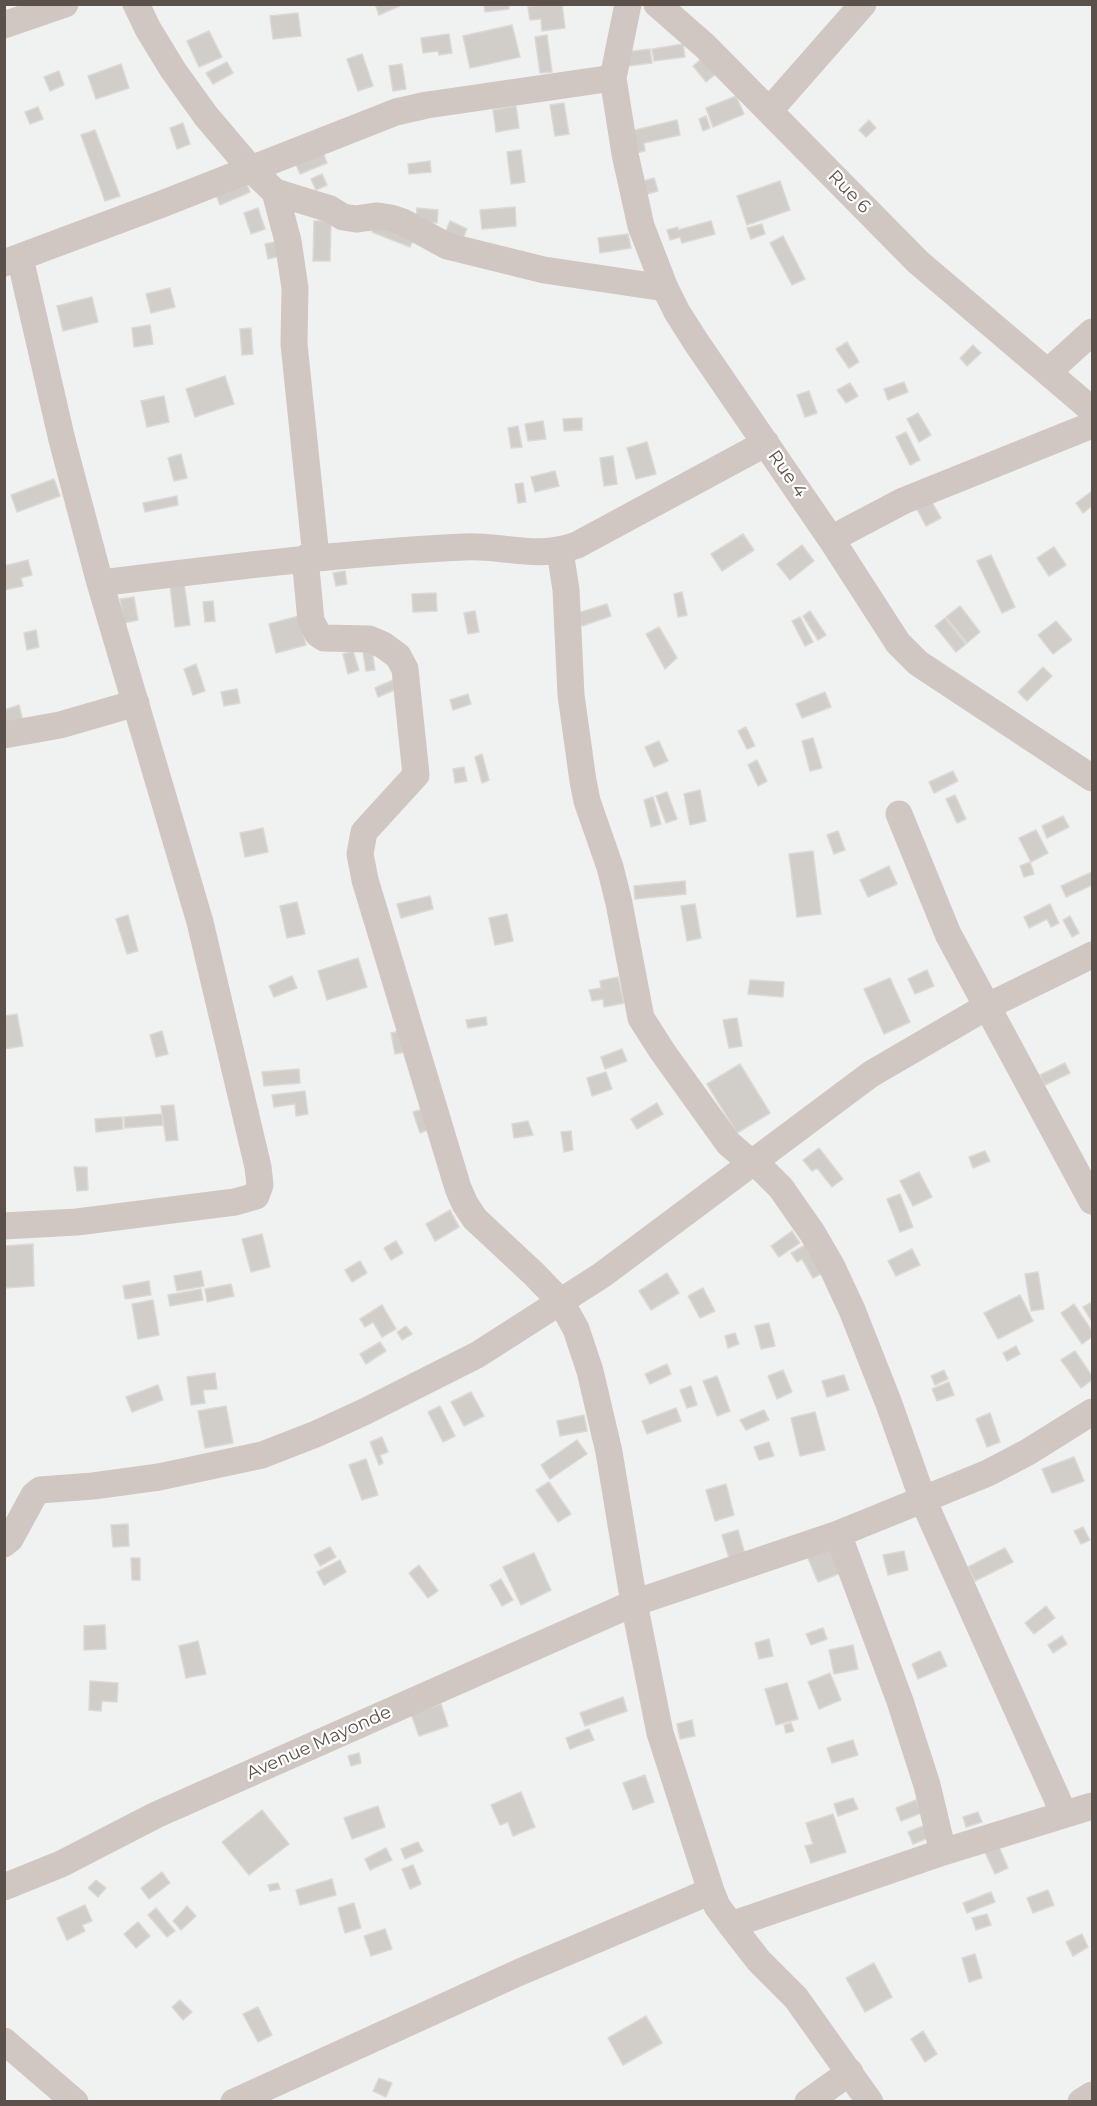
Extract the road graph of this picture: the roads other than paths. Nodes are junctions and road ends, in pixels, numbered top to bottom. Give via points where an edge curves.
1 (65, 4) edge
2 (136, 4) edge
3 (628, 4) edge
4 (657, 4) edge
5 (863, 4) edge
6 (4, 25) edge
7 (613, 78) junction
8 (769, 111) junction
9 (251, 169) junction
10 (275, 192) junction
11 (12, 260) edge
12 (666, 288) junction
13 (1092, 332) edge
14 (1048, 371) junction
15 (1092, 410) edge
16 (1092, 425) edge
17 (766, 444) junction
18 (831, 539) junction
19 (560, 551) junction
20 (311, 557) junction
21 (100, 583) junction
22 (136, 703) junction
23 (4, 735) edge
24 (1092, 778) edge
25 (899, 814) dead end
26 (1092, 955) edge
27 (986, 1007) junction
28 (755, 1162) junction
29 (1092, 1201) edge
30 (4, 1226) edge
31 (561, 1302) junction
32 (1092, 1412) edge
33 (923, 1500) junction
34 (838, 1534) junction
35 (4, 1544) edge
36 (634, 1603) junction
37 (1092, 1806) edge
38 (1064, 1814) junction
39 (943, 1852) junction
40 (4, 1887) edge
41 (711, 1891) junction
42 (731, 1925) junction
43 (4, 2041) edge
44 (850, 2072) junction
45 (1092, 2095) edge
46 (75, 2102) edge
47 (234, 2102) edge
48 (807, 2102) edge
49 (870, 2102) edge
50 (1081, 2102) edge

1 - 6 street
2 - 9 street via 173,70
3 - 7 street, Rue 4
4 - 8 street, Rue 6
5 - 8 street
7 - 9 street via 396,112
7 - 12 street, Rue 4 via 624,154 641,226
8 - 14 street, Rue 6 via 918,262
9 - 10 street
9 - 11 street
10 - 12 street via 330,209 343,217 391,218 447,246 544,270
10 - 20 street via 295,288 294,344
11 - 21 street
12 - 17 street, Rue 4 via 677,312
13 - 14 street
14 - 15 street, Rue 6
16 - 18 street via 903,501
17 - 18 street, Rue 4
17 - 19 street
18 - 24 street, Rue 4 via 907,654
19 - 20 street via 467,547
19 - 28 street via 583,782 620,903 641,1018 728,1143
20 - 21 street
20 - 31 street via 311,621 318,634 324,638 369,639 384,645 398,656 405,669 416,775 368,825 360,855 452,1173 475,1219
21 - 22 street
22 - 23 street via 60,725
22 - 30 street via 200,922 258,1167 260,1190 256,1196 235,1202 77,1222
25 - 27 street via 948,934
26 - 27 street
27 - 28 street via 871,1074
27 - 29 street
28 - 31 street
28 - 33 street via 781,1188 831,1267 885,1393
31 - 35 street via 477,1355 364,1412 262,1455 159,1477 40,1491
31 - 36 street via 576,1329 590,1371 609,1452
32 - 33 street, Avenue Mayonde via 988,1473
33 - 34 street, Avenue Mayonde
33 - 38 street
34 - 36 street, Avenue Mayonde
34 - 39 street via 900,1701
36 - 40 street, Avenue Mayonde via 156,1815 61,1864
36 - 41 street via 660,1733
37 - 38 street
38 - 39 street
39 - 42 street
41 - 42 street
41 - 47 street via 531,1967
42 - 44 street via 759,1961 796,1998
43 - 46 street
44 - 48 street
44 - 49 street
45 - 50 street

